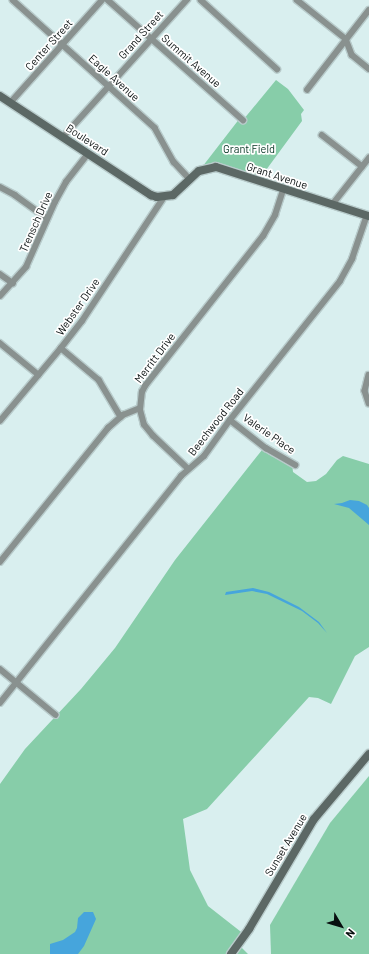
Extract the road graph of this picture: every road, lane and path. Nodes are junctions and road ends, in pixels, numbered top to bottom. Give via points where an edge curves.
1 (13, 0) edge
2 (102, 0) edge
3 (108, 0) edge
4 (187, 0) edge
5 (201, 0) edge
6 (299, 1) edge
7 (369, 10) edge
8 (151, 39) junction
9 (346, 39) junction
10 (62, 45) junction
11 (277, 69) dead end
12 (369, 69) edge
13 (109, 86) junction
14 (307, 90) dead end
15 (0, 96) edge
16 (10, 102) junction
17 (243, 120) dead end
18 (322, 134) dead end
19 (63, 137) junction
20 (88, 154) junction
21 (369, 158) edge
22 (362, 166) junction
23 (190, 179) junction
24 (0, 187) edge
25 (284, 190) junction
26 (164, 197) junction
27 (332, 205) junction
28 (368, 215) edge
29 (48, 218) junction
30 (0, 274) edge
31 (12, 283) junction
32 (0, 296) edge
33 (0, 342) edge
34 (61, 348) junction
35 (39, 375) junction
36 (369, 375) edge
37 (369, 403) edge
38 (140, 408) junction
39 (121, 417) junction
40 (230, 420) junction
41 (0, 421) edge
42 (296, 465) dead end
43 (188, 469) junction
44 (0, 552) edge
45 (7, 553) junction
46 (0, 562) edge
47 (0, 669) edge
48 (16, 683) junction
49 (0, 703) edge
50 (56, 715) dead end
51 (369, 754) edge
52 (230, 954) edge

1 - 10 street, Eagle Avenue
2 - 10 street, Center Street
3 - 8 street, Summit Avenue
4 - 8 street, Grand Street
5 - 11 street
6 - 9 street
7 - 9 street
8 - 13 street, Grand Street
8 - 17 street, Summit Avenue
9 - 12 street via 352,55
9 - 14 street
10 - 13 street, Eagle Avenue
10 - 16 street, Center Street
13 - 19 street, Grand Street
13 - 23 street, Eagle Avenue via 155,128 174,162
15 - 16 street, Boulevard
16 - 19 street, Boulevard
18 - 22 street
19 - 20 street, Boulevard
20 - 26 street, Boulevard via 151,195
20 - 29 street, Trensch Drive via 66,182
21 - 22 street
22 - 27 street
23 - 25 street, Grant Avenue via 198,171 216,167
23 - 26 street, Grant Avenue via 177,192
24 - 29 street
25 - 27 street, Grant Avenue
25 - 38 street, Merritt Drive via 275,215 263,236 145,386
26 - 34 street, Webster Drive via 82,321
27 - 28 street, Grant Avenue
28 - 40 street, Beechwood Road via 352,259 340,281
29 - 31 street, Trensch Drive via 26,267
30 - 31 street
31 - 32 street, Trensch Drive
33 - 35 street
34 - 35 street, Webster Drive
34 - 39 street via 99,380
35 - 41 street, Webster Drive
36 - 37 street via 365,391
38 - 39 street
38 - 43 street via 141,418 148,431
39 - 45 street via 108,428
40 - 42 street, Valerie Place via 266,448
40 - 43 street, Beechwood Road via 204,456
43 - 48 street, Beechwood Road
44 - 45 street
45 - 46 street
47 - 48 street
48 - 49 street, Beechwood Road
48 - 50 street
51 - 52 street, Sunset Avenue via 314,819 250,929

